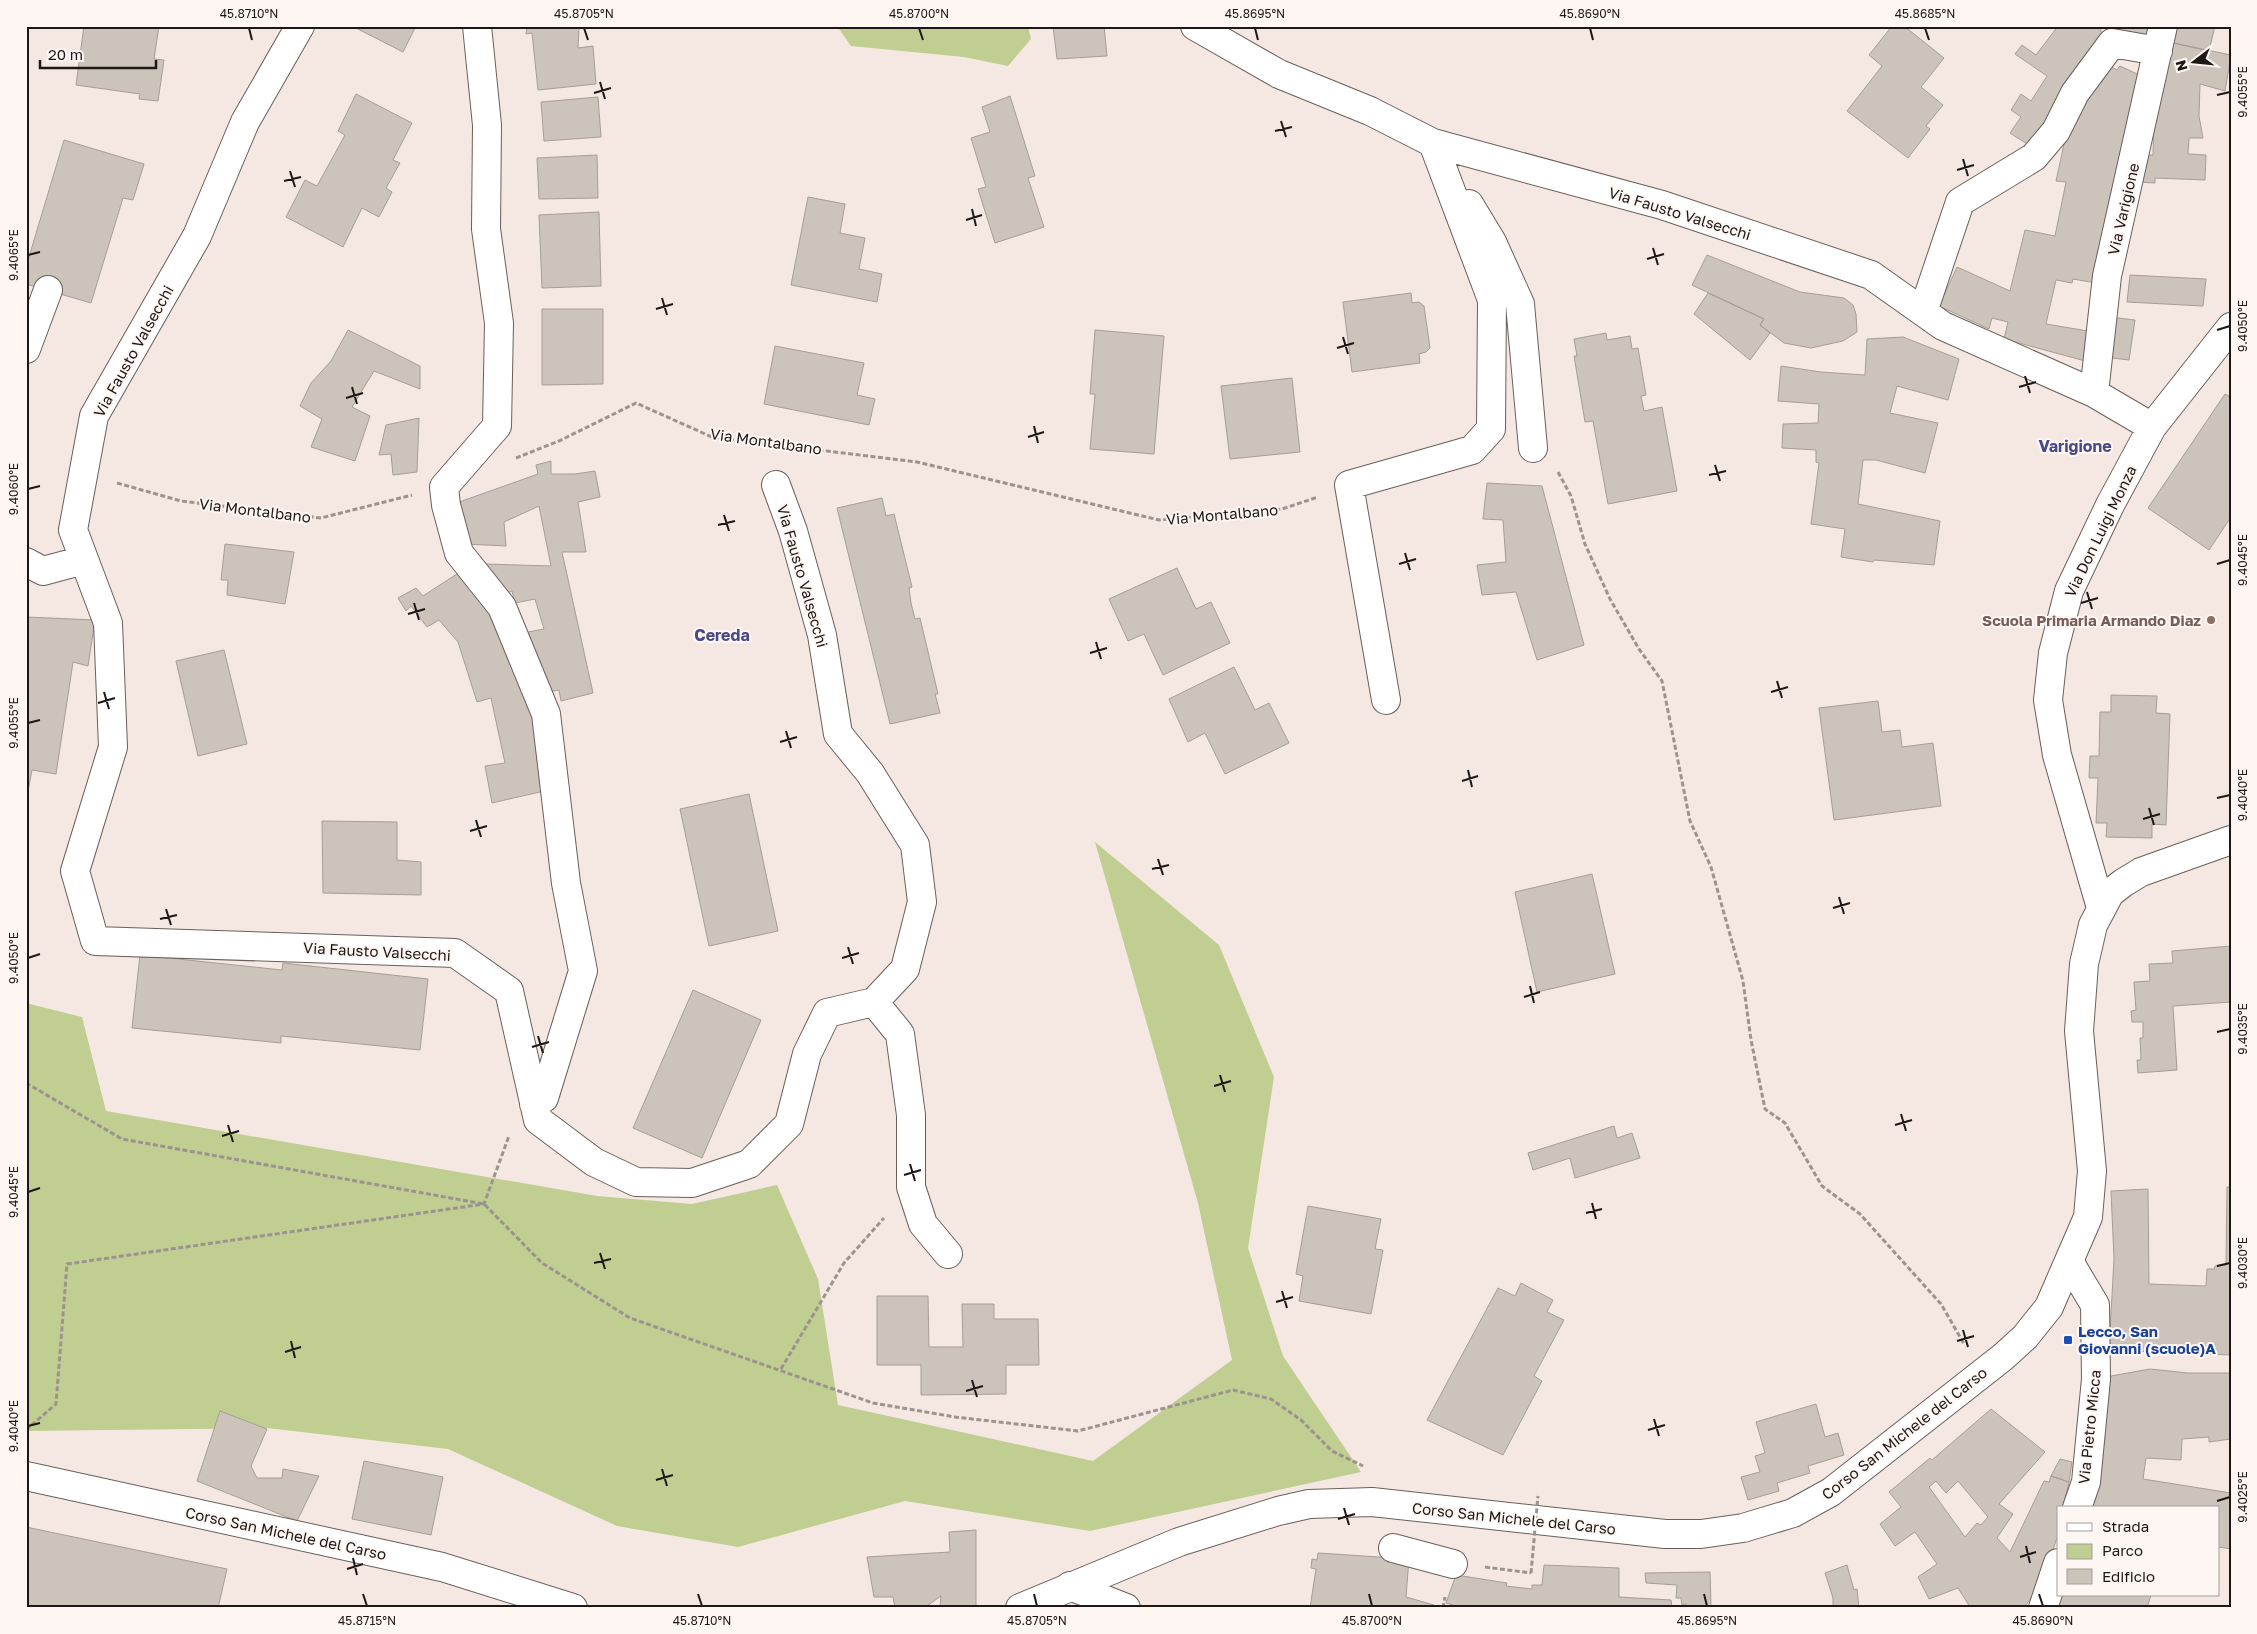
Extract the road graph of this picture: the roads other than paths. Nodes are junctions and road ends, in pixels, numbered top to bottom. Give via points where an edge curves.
1 (300, 26) edge
2 (477, 26) edge
3 (1195, 26) edge
4 (2160, 38) edge
5 (1433, 143) junction
6 (48, 290) dead end
7 (1923, 312) junction
8 (2231, 327) edge
9 (26, 349) edge
10 (2094, 393) junction
11 (2152, 427) junction
12 (1533, 448) road end
13 (776, 484) dead end
14 (84, 560) junction
15 (26, 562) edge
16 (1386, 700) dead end
17 (2231, 840) edge
18 (2101, 908) junction
19 (874, 1002) junction
20 (534, 1104) junction
21 (948, 1254) dead end
22 (2070, 1263) junction
23 (26, 1476) edge
24 (2078, 1506) edge
25 (1393, 1548) dead end
26 (1453, 1564) dead end
27 (2057, 1566) edge
28 (1070, 1586) junction
29 (573, 1608) edge
30 (1020, 1608) edge
31 (1126, 1608) edge
32 (2043, 1608) edge

1 - 14 street, Via Fausto Valsecchi via 245,122 197,236 94,416 73,530
2 - 20 street via 488,125 486,229 499,323 497,426 444,487 459,553 502,607 546,714 566,883 583,971 544,1098
3 - 5 street, Via Fausto Valsecchi via 1279,74 1370,111
4 - 7 street via 2112,43 2075,93 2056,131 2034,157 1960,202
4 - 10 street, Via Varigione via 2107,276
5 - 7 street, Via Fausto Valsecchi via 1662,205 1872,275
5 - 12 street via 1492,242 1520,304
5 - 16 street via 1492,300 1491,429 1472,450 1349,485
6 - 9 street
7 - 10 street, Via Fausto Valsecchi via 1943,326
8 - 11 street, Via Don Luigi Monza
10 - 11 street, Via Fausto Valsecchi
11 - 18 street, Via Don Luigi Monza via 2069,591 2052,662 2048,700 2057,755
13 - 19 street, Via Fausto Valsecchi via 793,531 822,635 838,734 870,773 915,845 922,902 905,969
14 - 15 street via 43,571
14 - 20 street, Via Fausto Valsecchi via 108,624 114,748 75,871 95,941 455,953 508,991
17 - 18 street, Corso San Michele del Carso via 2141,872 2110,893
18 - 22 street, Corso San Michele del Carso via 2093,925 2084,964 2079,1031 2092,1171 2088,1217
19 - 20 street, Via Fausto Valsecchi via 827,1013 807,1054 789,1124 749,1164 692,1183 636,1182 594,1162 538,1120
19 - 21 street via 900,1034 911,1116 911,1187 923,1224
22 - 24 street, Via Pietro Micca via 2095,1305 2096,1379 2086,1482
22 - 28 street, Corso San Michele del Carso via 2037,1324 2002,1356 1831,1492 1793,1513 1743,1528 1701,1534 1665,1534 1372,1502 1309,1504 1278,1510 1188,1539
23 - 29 street, Corso San Michele del Carso via 442,1567
25 - 26 street
27 - 32 street
28 - 30 street, Corso San Michele del Carso
28 - 31 street

